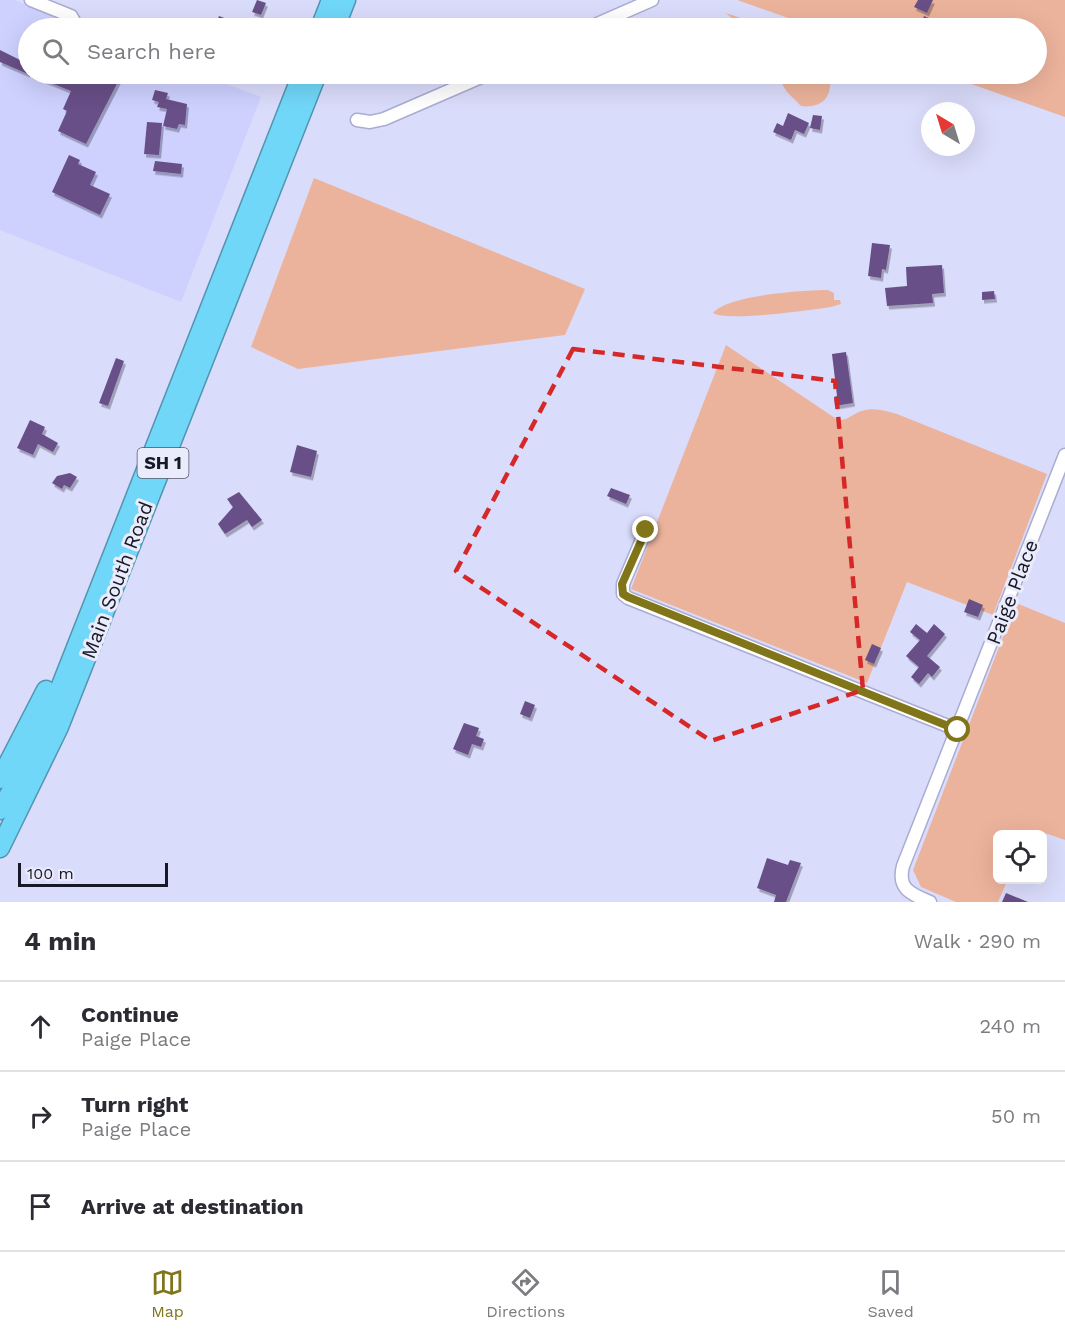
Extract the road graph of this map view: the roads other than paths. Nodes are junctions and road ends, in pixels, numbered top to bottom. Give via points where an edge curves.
1 (31, 0) edge
2 (331, 0) edge
3 (346, 0) edge
4 (652, 0) edge
5 (71, 18) edge
6 (324, 18) edge
7 (339, 18) edge
8 (611, 18) edge
9 (298, 84) edge
10 (313, 84) edge
11 (465, 84) edge
12 (357, 120) dead end
13 (1065, 454) edge
14 (646, 530) dead end
15 (92, 602) junction
16 (958, 730) junction
17 (0, 779) edge
18 (21, 806) junction
19 (0, 810) edge
20 (0, 848) edge
21 (0, 856) edge
22 (930, 902) edge

1 - 5 street
2 - 6 highway
3 - 7 highway
4 - 8 street
9 - 15 highway, Main South Road / SH 1
10 - 18 highway, Main South Road / SH 1 via 59,727
11 - 12 street via 384,119
13 - 16 street, Paige Place
14 - 16 street via 622,584 623,594
15 - 17 highway
15 - 19 highway, Main South Road / SH 1 via 60,688
16 - 22 street, Paige Place via 901,875 905,890
18 - 20 highway, Main South Road / SH 1
18 - 21 highway

